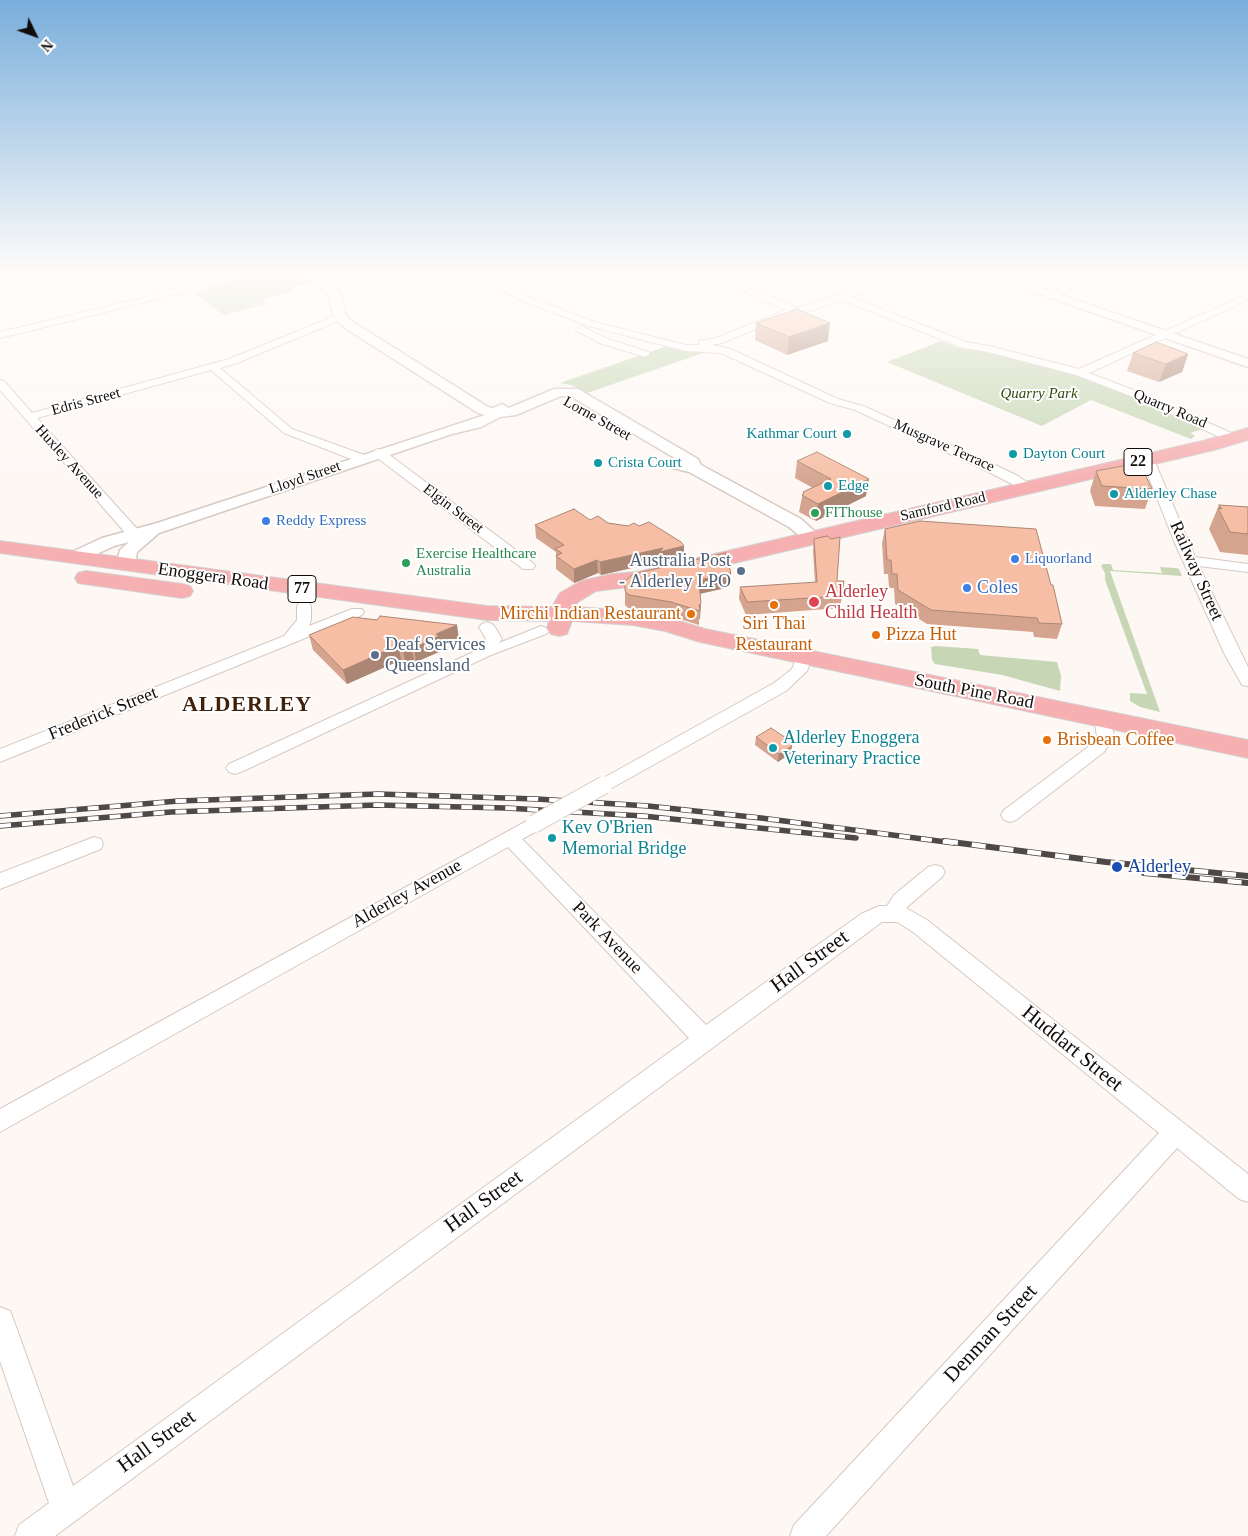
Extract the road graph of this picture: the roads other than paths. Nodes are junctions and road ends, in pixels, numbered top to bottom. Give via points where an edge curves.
1 (272, 345) edge
2 (384, 345) edge
3 (398, 345) edge
4 (616, 345) edge
5 (673, 345) edge
6 (732, 345) edge
7 (963, 345) edge
8 (1143, 345) edge
9 (1194, 345) edge
10 (645, 354) dead end
11 (1248, 363) edge
12 (212, 367) junction
13 (1080, 372) junction
14 (0, 383) edge
15 (540, 399) joint
16 (859, 408) junction
17 (503, 410) junction
18 (29, 417) junction
19 (1241, 436) edge
20 (379, 453) junction
21 (363, 459) junction
22 (1148, 460) junction
23 (1027, 488) junction
24 (137, 537) junction
25 (813, 538) junction
26 (3, 555) edge
27 (1192, 561) junction
28 (81, 564) junction
29 (131, 565) junction
30 (528, 566) dead end
31 (1248, 568) edge
32 (304, 606) junction
33 (357, 612) junction
34 (562, 614) junction
35 (480, 619) junction
36 (289, 638) junction
37 (486, 652) junction
38 (804, 657) junction
39 (1248, 682) edge
40 (1102, 718) junction
41 (1248, 750) edge
42 (0, 756) edge
43 (235, 768) dead end
44 (1010, 815) dead end
45 (510, 838) junction
46 (94, 844) dead end
47 (935, 872) dead end
48 (0, 881) edge
49 (893, 913) junction
50 (704, 1039) junction
51 (0, 1121) edge
52 (1176, 1132) junction
53 (1248, 1190) edge
54 (0, 1321) edge
55 (66, 1509) junction
56 (30, 1536) edge
57 (805, 1536) edge

1 - 12 street, Edris Street
2 - 17 street
3 - 17 street
4 - 10 street
5 - 16 street, Musgrave Terrace via 724,350 834,401
6 - 16 street, Musgrave Terrace via 845,398
7 - 13 street, Quarry Road
8 - 13 street
9 - 11 street
12 - 18 street, Edris Street
12 - 21 street via 288,431
13 - 19 street, Quarry Road
14 - 18 street, Huxley Avenue
15 - 17 street, Lloyd Street
15 - 25 street, Lorne Street via 564,399 662,456 694,468 794,523
16 - 23 street, Musgrave Terrace via 1010,477
17 - 20 street, Lloyd Street via 476,424
18 - 24 street, Huxley Avenue
19 - 22 main road, Samford Road / 22
20 - 21 street, Lloyd Street
20 - 30 street, Elgin Street
21 - 24 street, Lloyd Street
22 - 23 main road, Samford Road / 22
22 - 27 street, Railway Street
23 - 25 main road, Samford Road / 22
24 - 28 street via 96,546
24 - 29 street via 127,553
25 - 34 main road, Samford Road / 22 via 637,579
26 - 28 main road, Enoggera Road / 77
27 - 31 street
27 - 39 street, Railway Street
28 - 29 main road, Enoggera Road / 77
28 - 32 main road, Enoggera Road / 77 via 134,585
29 - 35 main road, Enoggera Road / 77 via 387,601
32 - 33 main road, Enoggera Road / 77
32 - 36 street, Frederick Street via 301,627
33 - 35 main road, Enoggera Road / 77
33 - 36 street, Frederick Street
34 - 35 main road, Enoggera Road / 77
34 - 35 main road
34 - 37 street via 505,646
34 - 38 main road, South Pine Road via 700,635
35 - 37 street via 494,639
36 - 42 street, Frederick Street
37 - 43 street
38 - 40 main road, South Pine Road
38 - 45 street, Alderley Avenue, bridge via 795,675 780,687
40 - 41 main road, South Pine Road
40 - 44 street via 1106,736 1098,748
45 - 50 street, Park Avenue
45 - 51 street, Alderley Avenue
46 - 48 street
47 - 49 street via 901,900
49 - 50 street, Hall Street via 879,914 868,920
49 - 52 street, Huddart Street via 920,926
50 - 55 street, Hall Street
52 - 53 street, Huddart Street
52 - 57 street, Denman Street
54 - 55 street
55 - 56 street, Hall Street

